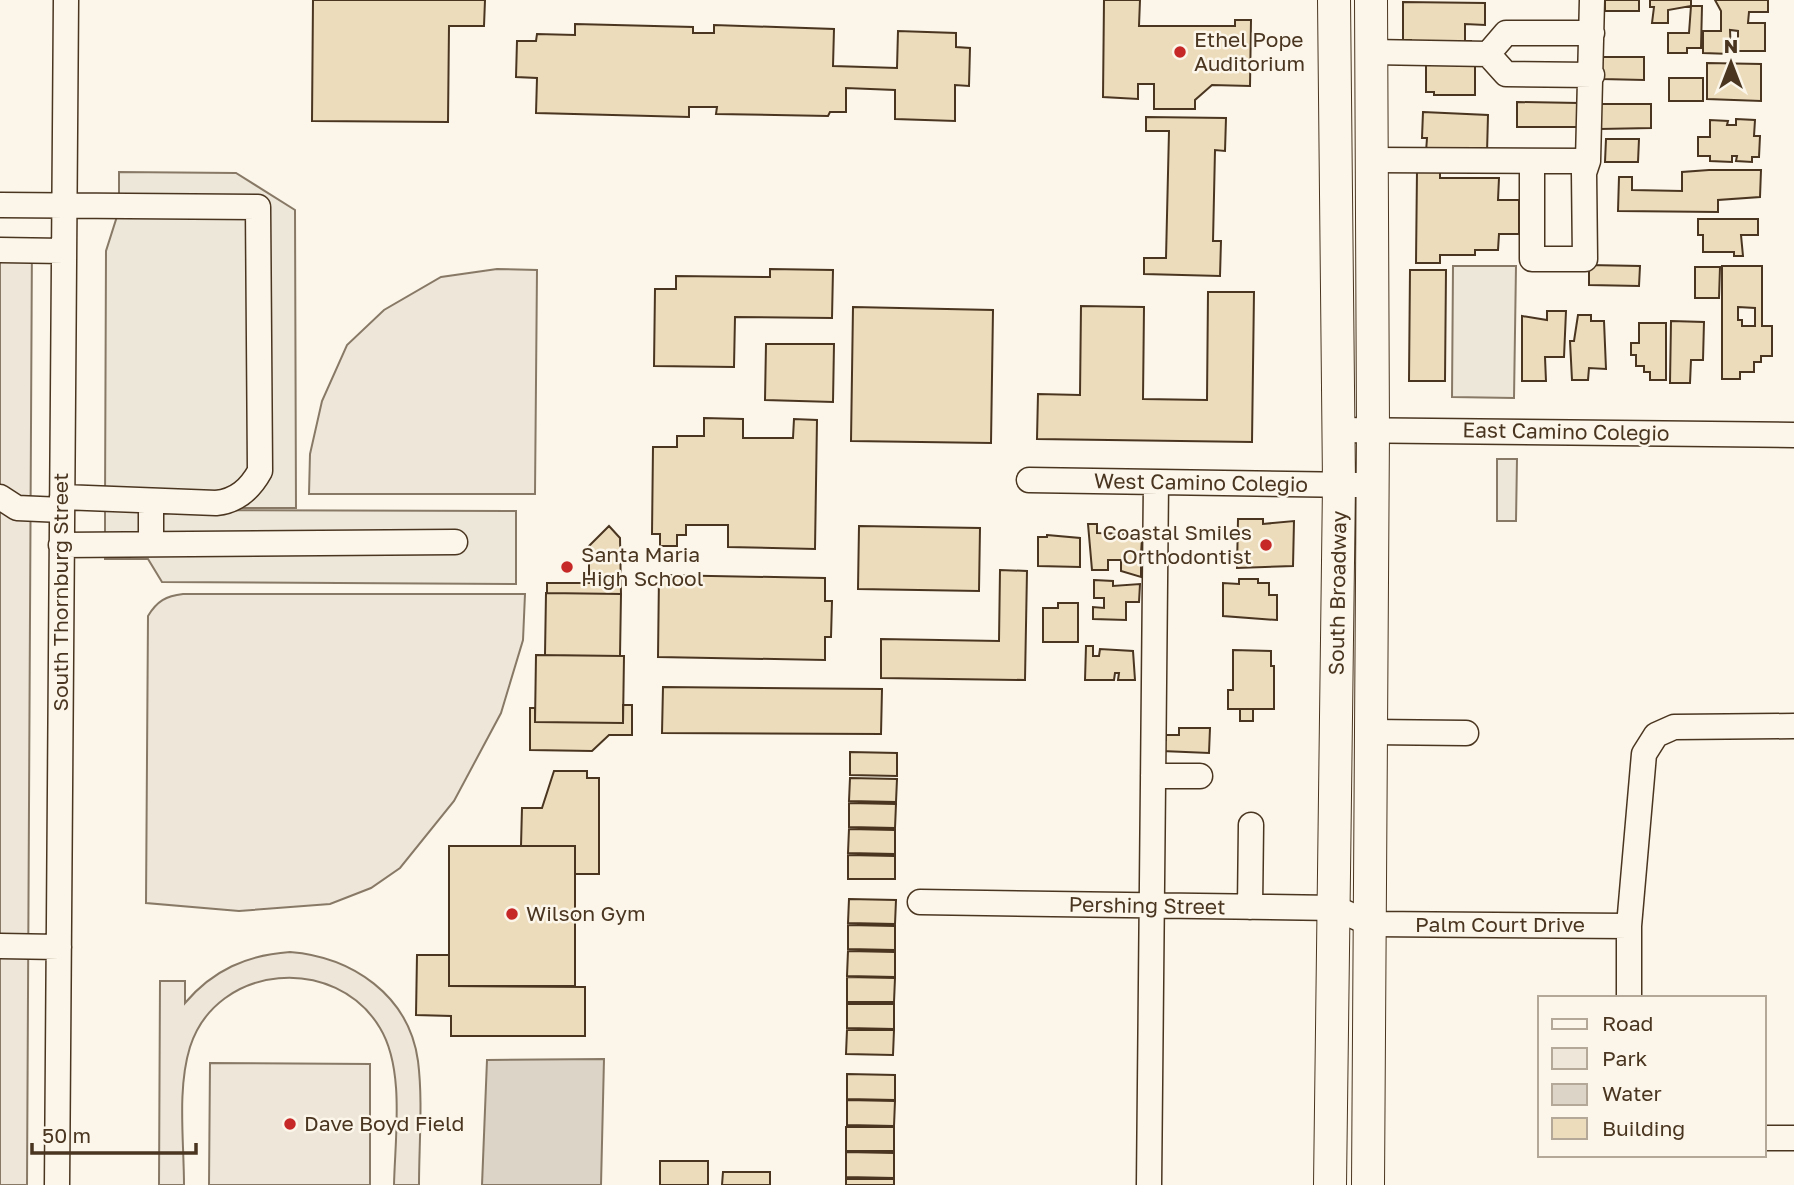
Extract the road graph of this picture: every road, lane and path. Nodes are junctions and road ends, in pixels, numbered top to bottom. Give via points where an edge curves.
1 (66, 0) edge
2 (1334, 0) edge
3 (1371, 0) edge
4 (1592, 0) edge
5 (1592, 33) junction
6 (1371, 52) junction
7 (1488, 54) junction
8 (1592, 75) junction
9 (1372, 160) junction
10 (1532, 161) junction
11 (1588, 161) junction
12 (0, 205) edge
13 (64, 207) junction
14 (0, 250) edge
15 (64, 251) junction
16 (1338, 430) junction
17 (1373, 430) junction
18 (1794, 435) edge
19 (1029, 480) dead end
20 (1156, 482) junction
21 (1339, 484) junction
22 (1372, 485) junction
23 (0, 497) edge
24 (151, 501) junction
25 (62, 503) junction
26 (455, 542) dead end
27 (151, 544) junction
28 (61, 545) junction
29 (1794, 726) edge
30 (1371, 732) junction
31 (1466, 733) dead end
32 (1153, 776) junction
33 (1200, 776) dead end
34 (1251, 825) dead end
35 (920, 902) dead end
36 (1152, 906) junction
37 (1250, 907) junction
38 (1335, 908) junction
39 (1371, 924) junction
40 (1629, 926) junction
41 (0, 946) edge
42 (59, 947) junction
43 (1629, 996) edge
44 (1766, 1138) edge
45 (1794, 1138) edge
46 (57, 1185) edge
47 (1149, 1185) edge
48 (1330, 1185) edge
49 (1368, 1185) edge

1 - 13 street, South Thornburg Street
2 - 16 main road, South Broadway
3 - 6 main road, South Broadway
4 - 5 street
5 - 7 street via 1506,33
5 - 8 street
6 - 7 street
6 - 9 main road, South Broadway
7 - 8 street via 1506,74
8 - 11 street
9 - 10 street via 1430,165
9 - 17 main road, South Broadway
10 - 11 street
10 - 11 street via 1532,259 1585,259 1584,173
12 - 13 street
13 - 15 street, South Thornburg Street
13 - 24 street via 258,207 260,471 252,485 227,502
14 - 15 street
15 - 25 street, South Thornburg Street
16 - 17 street, East Camino Colegio
16 - 21 main road, South Broadway
17 - 18 street, East Camino Colegio
17 - 22 main road, South Broadway
19 - 20 street, West Camino Colegio
20 - 21 street, West Camino Colegio
20 - 32 street
21 - 22 street, West Camino Colegio
21 - 38 main road, South Broadway
22 - 30 main road, South Broadway
23 - 25 street via 17,508
24 - 25 street via 116,497
24 - 27 street
25 - 28 street, South Thornburg Street
26 - 27 street
27 - 28 street
28 - 42 street, South Thornburg Street
29 - 40 street via 1674,727 1657,736 1644,754
30 - 31 street
30 - 39 main road, South Broadway
32 - 33 street
32 - 36 street
34 - 37 street
35 - 36 street, Pershing Street
36 - 37 street, Pershing Street
36 - 47 street
37 - 38 street, Pershing Street
38 - 39 street, Pershing Street
38 - 48 main road, South Broadway
39 - 40 street, Palm Court Drive
39 - 49 main road, South Broadway
40 - 43 street
41 - 42 street
42 - 46 street, South Thornburg Street
44 - 45 street

